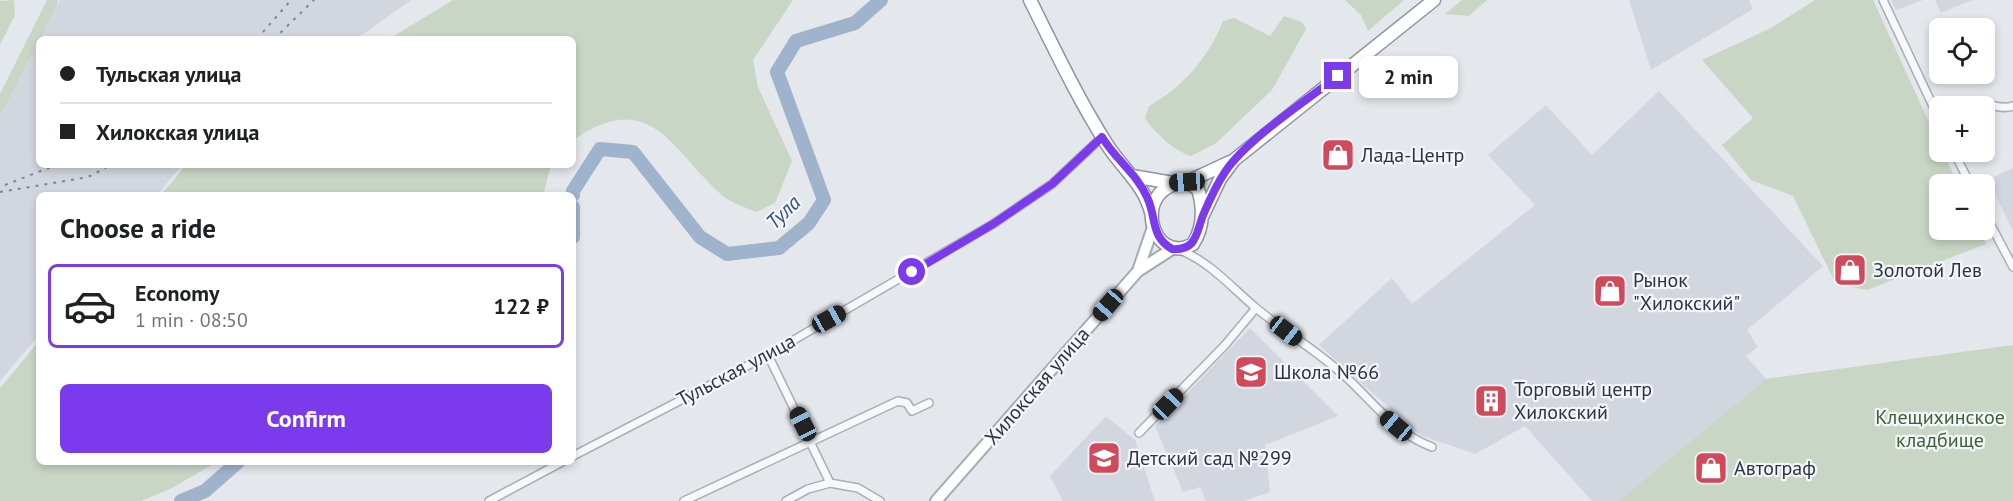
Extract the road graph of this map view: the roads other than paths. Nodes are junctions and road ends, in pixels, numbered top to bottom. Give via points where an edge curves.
1 (1030, 0) edge
2 (1434, 0) edge
3 (1883, 0) edge
4 (1929, 99) edge
5 (2013, 105) edge
6 (1995, 106) edge
7 (1102, 137) junction
8 (1234, 160) junction
9 (1132, 176) junction
10 (1187, 182) junction
11 (1173, 183) junction
12 (1203, 215) junction
13 (1152, 221) junction
14 (1995, 233) edge
15 (1197, 238) junction
16 (1176, 250) junction
17 (1200, 259) junction
18 (2013, 267) edge
19 (1138, 271) junction
20 (1256, 308) junction
21 (768, 355) junction
22 (929, 403) dead end
23 (1139, 433) dead end
24 (812, 441) junction
25 (1432, 447) dead end
26 (576, 454) edge
27 (556, 465) edge
28 (830, 483) junction
29 (489, 501) edge
30 (684, 501) edge
31 (786, 501) edge
32 (880, 501) edge
33 (936, 501) edge

1 - 7 highway
2 - 8 highway
3 - 4 street
5 - 6 street
7 - 9 highway
7 - 21 street, Тульская улица via 1052,184 993,224
8 - 10 highway
8 - 12 highway
9 - 11 highway
9 - 13 highway via 1148,199
10 - 11 highway
10 - 12 highway via 1198,189
11 - 13 highway via 1157,195
12 - 15 highway
13 - 16 highway via 1157,236
13 - 19 main road
14 - 18 street
15 - 16 highway via 1193,244
15 - 17 street
16 - 17 street
16 - 19 main road
17 - 20 street
19 - 33 main road, Хилокская улица
20 - 23 street
20 - 25 street via 1347,377 1412,440
21 - 24 street
21 - 26 street, Тульская улица
22 - 24 street via 912,411 907,403 898,401
24 - 28 street
24 - 30 street
27 - 29 street
28 - 31 street
28 - 32 street via 858,488

